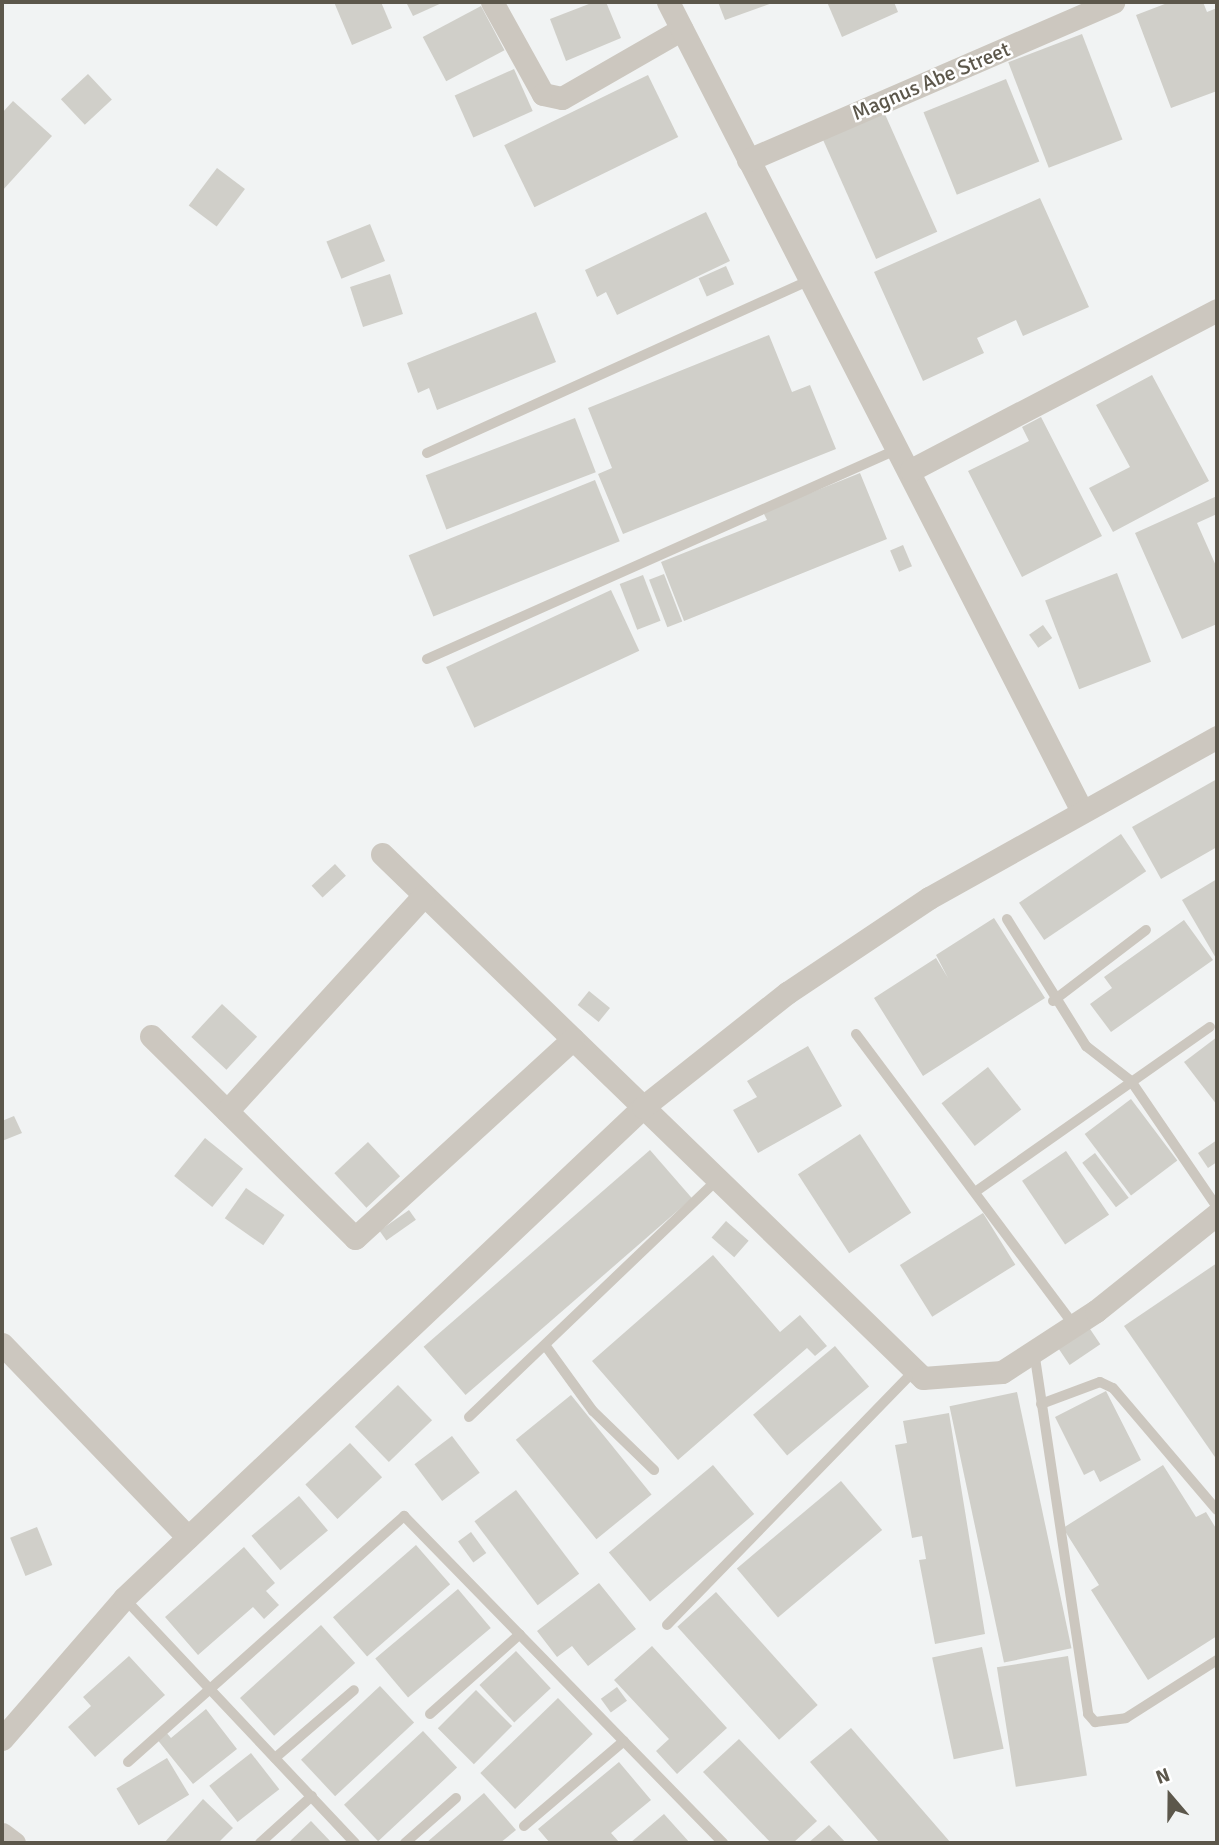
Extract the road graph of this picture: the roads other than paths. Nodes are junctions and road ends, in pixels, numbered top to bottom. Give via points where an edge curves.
1 (492, 2) edge
2 (668, 2) edge
3 (1113, 2) edge
4 (682, 29) junction
5 (748, 160) junction
6 (811, 280) junction
7 (1217, 310) edge
8 (900, 449) junction
9 (428, 453) dead end
10 (911, 470) junction
11 (427, 659) dead end
12 (1217, 737) edge
13 (1081, 809) junction
14 (382, 854) dead end
15 (424, 895) junction
16 (1007, 919) dead end
17 (1146, 930) dead end
18 (1053, 1001) junction
19 (1210, 1027) dead end
20 (856, 1034) dead end
21 (151, 1036) dead end
22 (573, 1039) junction
23 (1131, 1081) junction
24 (643, 1107) junction
25 (227, 1111) junction
26 (718, 1179) junction
27 (975, 1192) junction
28 (1217, 1207) edge
29 (1217, 1214) edge
30 (1072, 1323) junction
31 (2, 1344) edge
32 (545, 1345) junction
33 (1034, 1351) junction
34 (915, 1370) junction
35 (1041, 1404) junction
36 (469, 1417) dead end
37 (654, 1470) dead end
38 (1217, 1510) edge
39 (188, 1537) junction
40 (124, 1598) junction
41 (667, 1625) dead end
42 (520, 1634) junction
43 (1217, 1660) edge
44 (209, 1687) junction
45 (354, 1690) dead end
46 (430, 1714) dead end
47 (2, 1739) edge
48 (624, 1741) junction
49 (275, 1758) junction
50 (128, 1762) dead end
51 (312, 1796) junction
52 (456, 1798) dead end
53 (524, 1826) dead end
54 (2, 1834) edge
55 (14, 1843) edge
56 (260, 1843) edge
57 (355, 1843) edge
58 (405, 1843) edge
59 (723, 1843) edge

1 - 4 street via 543,94 562,98
2 - 4 street
3 - 5 street, Magnus Abe Street
4 - 5 street
5 - 6 street
6 - 8 street
6 - 9 lane
7 - 10 street
8 - 10 street
8 - 11 lane
10 - 13 street
12 - 13 street
13 - 24 street via 787,993
14 - 15 street
15 - 22 street
15 - 25 street
16 - 18 lane
17 - 18 lane
18 - 23 lane via 1086,1046
19 - 23 lane
20 - 27 lane
21 - 25 street
22 - 24 street
22 - 25 street via 355,1238
23 - 27 lane
23 - 28 lane
24 - 26 street
24 - 39 street
26 - 32 lane
26 - 34 street
27 - 30 lane
29 - 30 street via 1096,1311
30 - 33 street
31 - 39 street
32 - 36 lane
32 - 37 lane via 593,1410
33 - 34 street via 1002,1372 960,1380 923,1378
33 - 35 lane
34 - 41 lane
35 - 38 lane via 1100,1382 1113,1388
35 - 43 lane via 1088,1714 1095,1722 1126,1718
39 - 40 street
40 - 44 lane
40 - 47 street
42 - 44 lane via 404,1516
42 - 46 lane
42 - 48 lane
44 - 49 lane
44 - 50 lane
45 - 49 lane
48 - 53 lane
48 - 59 lane
49 - 51 lane
51 - 56 lane
51 - 57 lane
52 - 58 lane
54 - 55 street

